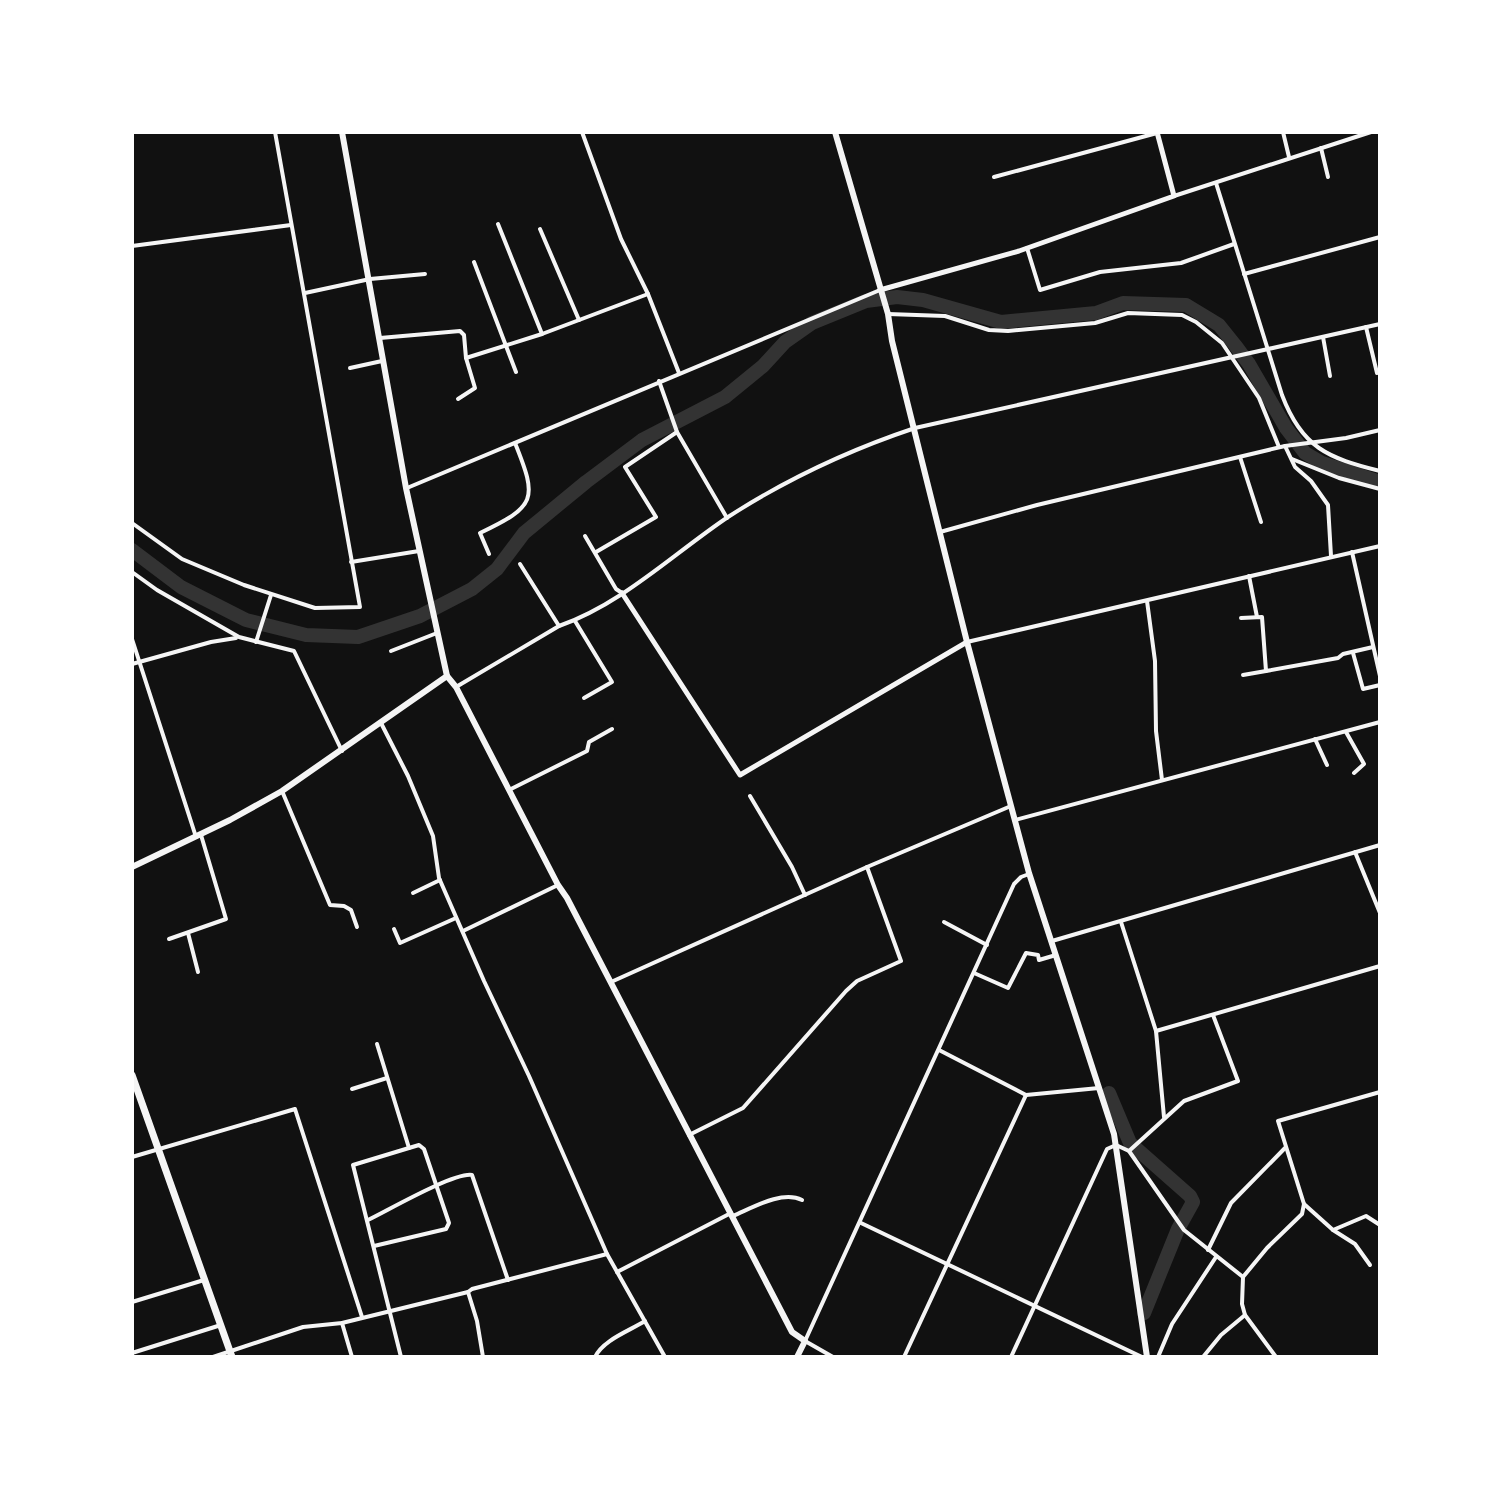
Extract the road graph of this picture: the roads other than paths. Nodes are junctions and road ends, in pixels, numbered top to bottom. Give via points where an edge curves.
1 (275, 132) edge
2 (342, 132) edge
3 (582, 132) edge
4 (835, 132) edge
5 (1283, 132) edge
6 (1371, 132) edge
7 (1157, 133) edge
8 (1321, 147) junction
9 (1289, 157) junction
10 (994, 177) dead end
11 (1328, 177) dead end
12 (1216, 183) junction
13 (1174, 196) junction
14 (498, 224) dead end
15 (291, 225) junction
16 (540, 229) dead end
17 (1380, 237) edge
18 (1234, 244) junction
19 (132, 246) edge
20 (1027, 248) junction
21 (474, 262) dead end
22 (425, 274) dead end
23 (1244, 274) junction
24 (370, 279) junction
25 (881, 291) junction
26 (304, 294) junction
27 (648, 294) junction
28 (888, 314) junction
29 (579, 320) junction
30 (1380, 324) edge
31 (1366, 327) junction
32 (542, 334) junction
33 (1323, 337) junction
34 (380, 338) junction
35 (506, 346) junction
36 (1268, 348) junction
37 (1231, 355) junction
38 (466, 358) junction
39 (383, 361) junction
40 (350, 368) dead end
41 (516, 372) dead end
42 (679, 373) junction
43 (1377, 373) dead end
44 (1330, 376) dead end
45 (658, 381) junction
46 (458, 399) dead end
47 (915, 428) junction
48 (1380, 430) edge
49 (677, 432) junction
50 (1311, 441) junction
51 (515, 443) junction
52 (1284, 446) junction
53 (1240, 457) junction
54 (1292, 459) junction
55 (1380, 471) edge
56 (406, 488) junction
57 (1380, 489) edge
58 (727, 518) junction
59 (1261, 522) dead end
60 (132, 523) edge
61 (940, 532) junction
62 (585, 536) dead end
63 (1380, 546) edge
64 (419, 551) junction
65 (596, 552) junction
66 (1352, 552) junction
67 (489, 554) dead end
68 (1331, 557) junction
69 (351, 562) junction
70 (520, 564) dead end
71 (132, 572) edge
72 (1249, 576) junction
73 (622, 593) junction
74 (271, 595) junction
75 (1147, 601) junction
76 (1257, 617) junction
77 (1241, 618) dead end
78 (575, 621) junction
79 (559, 626) junction
80 (436, 631) junction
81 (239, 637) junction
82 (132, 639) edge
83 (256, 641) junction
84 (967, 642) junction
85 (1373, 647) junction
86 (391, 651) dead end
87 (1353, 653) junction
88 (140, 661) junction
89 (132, 664) edge
90 (1266, 671) junction
91 (1243, 675) dead end
92 (447, 676) junction
93 (1380, 676) edge
94 (1380, 685) edge
95 (456, 687) junction
96 (584, 698) dead end
97 (1380, 722) edge
98 (381, 723) junction
99 (612, 729) dead end
100 (1345, 732) junction
101 (1315, 739) junction
102 (343, 751) junction
103 (1327, 765) dead end
104 (1354, 773) dead end
105 (1162, 780) junction
106 (509, 790) junction
107 (282, 791) junction
108 (750, 796) dead end
109 (1011, 806) junction
110 (1015, 820) junction
111 (198, 836) junction
112 (1380, 845) edge
113 (1355, 852) junction
114 (132, 867) edge
115 (867, 867) junction
116 (1029, 873) junction
117 (440, 880) junction
118 (558, 885) junction
119 (413, 893) dead end
120 (805, 895) junction
121 (1380, 913) edge
122 (456, 918) junction
123 (1121, 921) junction
124 (944, 922) dead end
125 (357, 927) dead end
126 (394, 929) dead end
127 (462, 931) junction
128 (188, 933) junction
129 (169, 939) dead end
130 (1052, 941) junction
131 (987, 945) junction
132 (1056, 955) junction
133 (1380, 966) edge
134 (198, 972) dead end
135 (974, 973) junction
136 (611, 982) junction
137 (1213, 1015) junction
138 (1156, 1031) junction
139 (377, 1044) dead end
140 (939, 1050) junction
141 (132, 1075) edge
142 (387, 1078) junction
143 (1099, 1088) junction
144 (352, 1089) dead end
145 (1380, 1092) edge
146 (1026, 1095) junction
147 (1164, 1117) junction
148 (689, 1135) junction
149 (1116, 1145) junction
150 (409, 1148) junction
151 (1286, 1148) junction
152 (158, 1149) junction
153 (1129, 1151) junction
154 (132, 1157) edge
155 (438, 1185) junction
156 (802, 1200) dead end
157 (1304, 1204) junction
158 (732, 1214) junction
159 (367, 1221) junction
160 (861, 1223) junction
161 (1380, 1225) edge
162 (1333, 1230) junction
163 (374, 1246) junction
164 (1208, 1250) junction
165 (607, 1254) junction
166 (1216, 1257) junction
167 (946, 1262) junction
168 (1370, 1265) dead end
169 (617, 1272) junction
170 (1243, 1277) junction
171 (204, 1280) junction
172 (508, 1280) junction
173 (468, 1292) junction
174 (132, 1302) edge
175 (1035, 1307) junction
176 (389, 1310) junction
177 (1245, 1315) junction
178 (362, 1317) junction
179 (645, 1321) junction
180 (342, 1323) junction
181 (221, 1325) junction
182 (805, 1341) junction
183 (132, 1353) edge
184 (231, 1354) edge
185 (213, 1357) edge
186 (352, 1357) edge
187 (401, 1357) edge
188 (483, 1357) edge
189 (595, 1357) edge
190 (665, 1357) edge
191 (797, 1357) edge
192 (833, 1357) edge
193 (904, 1357) edge
194 (1011, 1357) edge
195 (1144, 1357) edge
196 (1158, 1357) edge
197 (1203, 1357) edge
198 (1276, 1357) edge

1 - 15 street
2 - 24 main road
3 - 27 street via 621,239
4 - 25 main road
5 - 9 street
6 - 8 street
7 - 10 street
7 - 13 street
8 - 9 street
8 - 11 street
9 - 12 street
12 - 13 street
12 - 18 street
13 - 20 street
14 - 32 street
15 - 19 street
15 - 26 street
16 - 29 street
17 - 23 street
18 - 20 street via 1181,263 1100,272 1040,290
18 - 23 street
20 - 25 street
21 - 35 street
22 - 24 street
23 - 36 street
24 - 26 street
24 - 34 main road
25 - 28 main road
25 - 42 street
26 - 69 street
27 - 29 street
27 - 42 street
28 - 37 street via 945,316 1008,331 1095,323 1128,313 1172,313 1196,322
28 - 47 main road
29 - 32 street
30 - 31 street
31 - 33 street
31 - 43 street
32 - 35 street
33 - 36 street
33 - 44 street
34 - 38 street via 460,331
34 - 39 main road
35 - 38 street
35 - 41 street
36 - 37 street
36 - 50 street via 1293,421
37 - 47 street
37 - 52 street
38 - 46 street via 475,388
39 - 40 street
39 - 56 main road
42 - 45 street
45 - 49 street
45 - 51 street
47 - 58 street via 814,468
47 - 61 main road
48 - 50 street
49 - 58 street
49 - 65 street via 625,467 656,517
50 - 52 street
50 - 55 street via 1328,455
51 - 56 street
51 - 67 street via 529,479 528,501 515,516 480,533
52 - 53 street
52 - 54 street
53 - 59 street
53 - 61 street
54 - 57 street
54 - 68 street via 1328,505
56 - 64 main road
58 - 73 street
60 - 74 street via 182,559
61 - 84 main road
62 - 65 street
63 - 66 street
64 - 69 street
64 - 80 main road
65 - 73 street
66 - 68 street
66 - 85 street
68 - 72 street
69 - 74 street via 360,607 315,608
70 - 79 street
71 - 81 street
72 - 75 street
72 - 76 street
73 - 78 street
73 - 84 street via 740,775
74 - 83 street
75 - 84 street
75 - 105 street
76 - 77 street
76 - 90 street via 1262,617
78 - 79 street
78 - 96 street via 612,682
79 - 95 street
80 - 86 street
80 - 92 main road
81 - 83 street
81 - 88 street
82 - 88 street
83 - 102 street via 294,651
84 - 109 main road
85 - 87 street
85 - 93 street
87 - 90 street
87 - 94 street via 1363,689
88 - 89 street
88 - 111 street
90 - 91 street
92 - 95 main road
92 - 98 main road
95 - 106 main road
97 - 100 street
98 - 102 main road
98 - 117 street via 433,836
99 - 106 street via 589,742 587,751
100 - 101 street
100 - 104 street via 1364,764
101 - 103 street
101 - 105 street
102 - 107 main road
105 - 110 street
106 - 118 main road
107 - 111 main road
107 - 125 street via 330,905 351,910
108 - 120 street
109 - 110 main road
109 - 115 street
110 - 116 main road
111 - 114 main road
111 - 128 street via 226,919
112 - 113 street
113 - 121 street
113 - 123 street
115 - 120 street
115 - 148 street via 901,961 846,991 743,1108
116 - 130 main road
116 - 131 street via 1014,884
117 - 119 street
117 - 122 street
118 - 127 street
118 - 136 main road
120 - 136 street
122 - 126 street via 400,943
122 - 127 street
123 - 130 street
123 - 138 street
124 - 131 street
127 - 165 street
128 - 129 street
128 - 134 street
130 - 132 main road
131 - 135 street
132 - 135 street via 1039,960 1026,953 1008,988
132 - 143 main road
133 - 137 street
135 - 140 street
136 - 148 main road
137 - 138 street
137 - 147 street via 1238,1081 1184,1101
138 - 147 street
139 - 142 street
140 - 146 street
140 - 160 street
141 - 152 highway
142 - 144 street
142 - 150 street
143 - 146 street
143 - 149 main road
145 - 151 street via 1278,1121
146 - 167 street
147 - 153 street
148 - 158 main road
149 - 153 street
149 - 175 street via 1107,1149
149 - 195 main road
150 - 155 street via 424,1149
150 - 159 street via 353,1165
151 - 157 street
151 - 164 street via 1231,1203
152 - 154 street
152 - 171 highway
152 - 178 street via 295,1109
153 - 164 street via 1184,1230
155 - 159 street
155 - 163 street via 449,1223 446,1229
155 - 172 street via 472,1175
156 - 158 street via 773,1200
157 - 162 street
157 - 170 street via 1302,1214
158 - 169 street
158 - 182 main road via 792,1332
159 - 163 street
160 - 167 street
160 - 182 street
161 - 162 street via 1366,1216
162 - 168 street via 1355,1244
163 - 176 street
164 - 166 street
165 - 169 street
165 - 172 street
166 - 170 street
166 - 196 street via 1172,1324
167 - 175 street
167 - 193 street
169 - 179 street
170 - 177 street
171 - 174 street
171 - 181 highway
172 - 173 street
173 - 176 street
173 - 188 street
175 - 194 street
175 - 195 street
176 - 178 street
176 - 187 street
177 - 197 street
177 - 198 street
178 - 180 street
179 - 189 street via 608,1342
179 - 190 street
180 - 184 street via 303,1327
180 - 186 street
181 - 183 street
181 - 184 highway
182 - 191 main road
182 - 192 street
184 - 185 street

